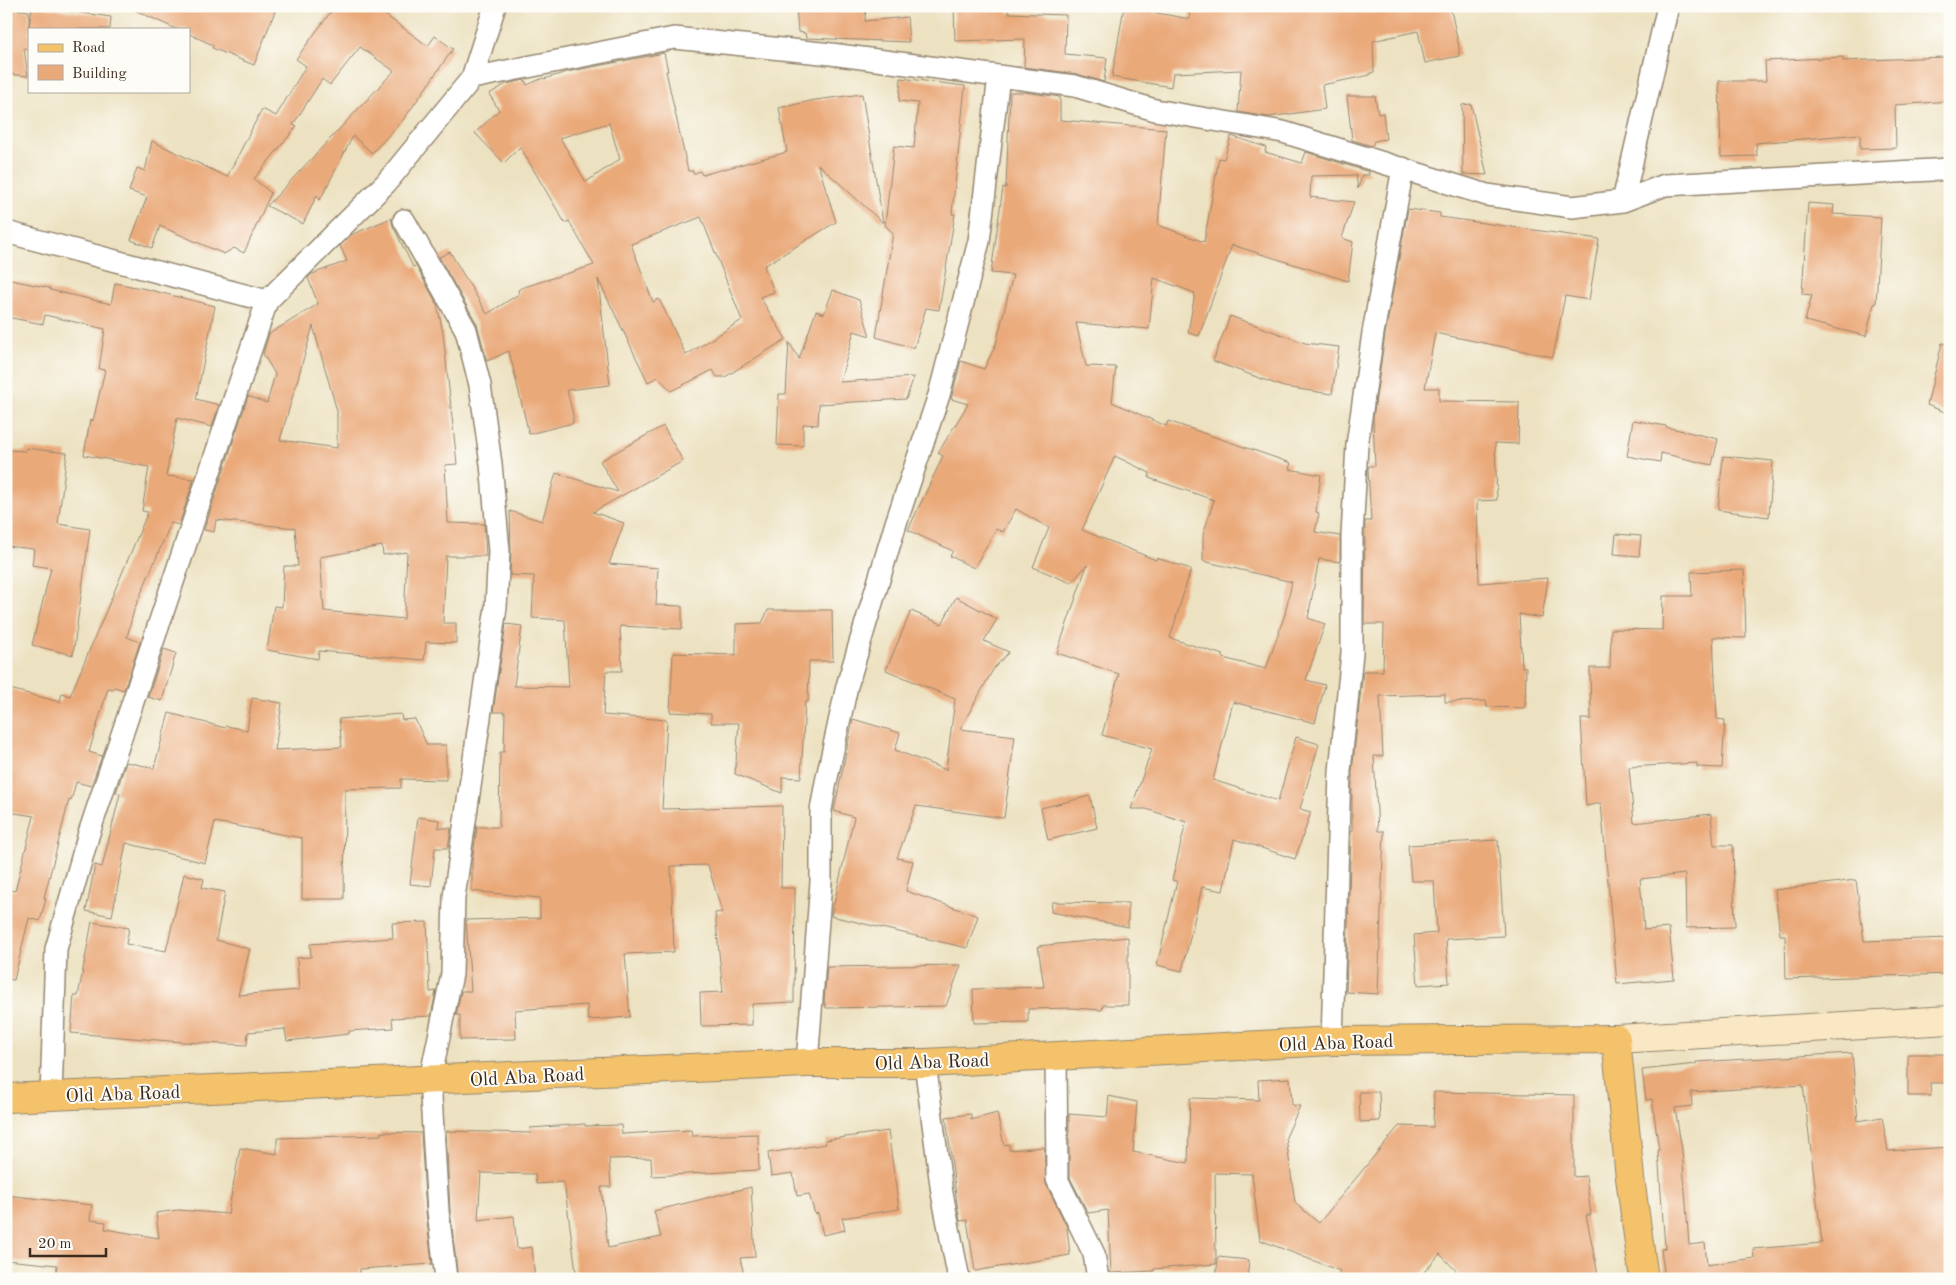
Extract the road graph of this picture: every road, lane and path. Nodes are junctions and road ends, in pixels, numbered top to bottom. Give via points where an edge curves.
1 (487, 6) edge
2 (495, 6) edge
3 (1668, 6) edge
4 (999, 76) junction
5 (468, 83) junction
6 (1403, 168) junction
7 (1950, 169) edge
8 (1623, 201) junction
9 (404, 220) dead end
10 (6, 232) edge
11 (267, 301) junction
12 (1950, 1020) edge
13 (1616, 1039) junction
14 (1332, 1041) junction
15 (1056, 1055) junction
16 (807, 1063) junction
17 (925, 1063) junction
18 (430, 1080) junction
19 (51, 1096) junction
20 (6, 1098) edge
21 (446, 1279) edge
22 (959, 1279) edge
23 (1098, 1279) edge
24 (1644, 1279) edge

1 - 5 street
2 - 5 street
3 - 8 street
4 - 5 street via 674,38
4 - 6 street via 1075,86 1155,110 1284,132
4 - 16 street via 979,241 939,396 896,524 848,686 826,782 821,810 821,882
5 - 11 street via 341,228
6 - 8 street via 1487,195 1572,207
6 - 14 street via 1373,333 1357,445 1352,536 1352,653 1340,771
7 - 8 street via 1665,185
9 - 18 street via 466,330 480,386 499,551 496,607 454,897 452,974
10 - 11 street
11 - 19 street via 89,833 56,949
12 - 13 street
13 - 14 main road, Old Aba Road
13 - 24 main road
14 - 15 main road, Old Aba Road
15 - 17 main road, Old Aba Road
15 - 23 street via 1057,1179 1094,1254
16 - 17 main road, Old Aba Road
16 - 18 main road, Old Aba Road
17 - 22 street via 942,1193
18 - 19 main road, Old Aba Road
18 - 21 street via 438,1211
19 - 20 main road, Old Aba Road

